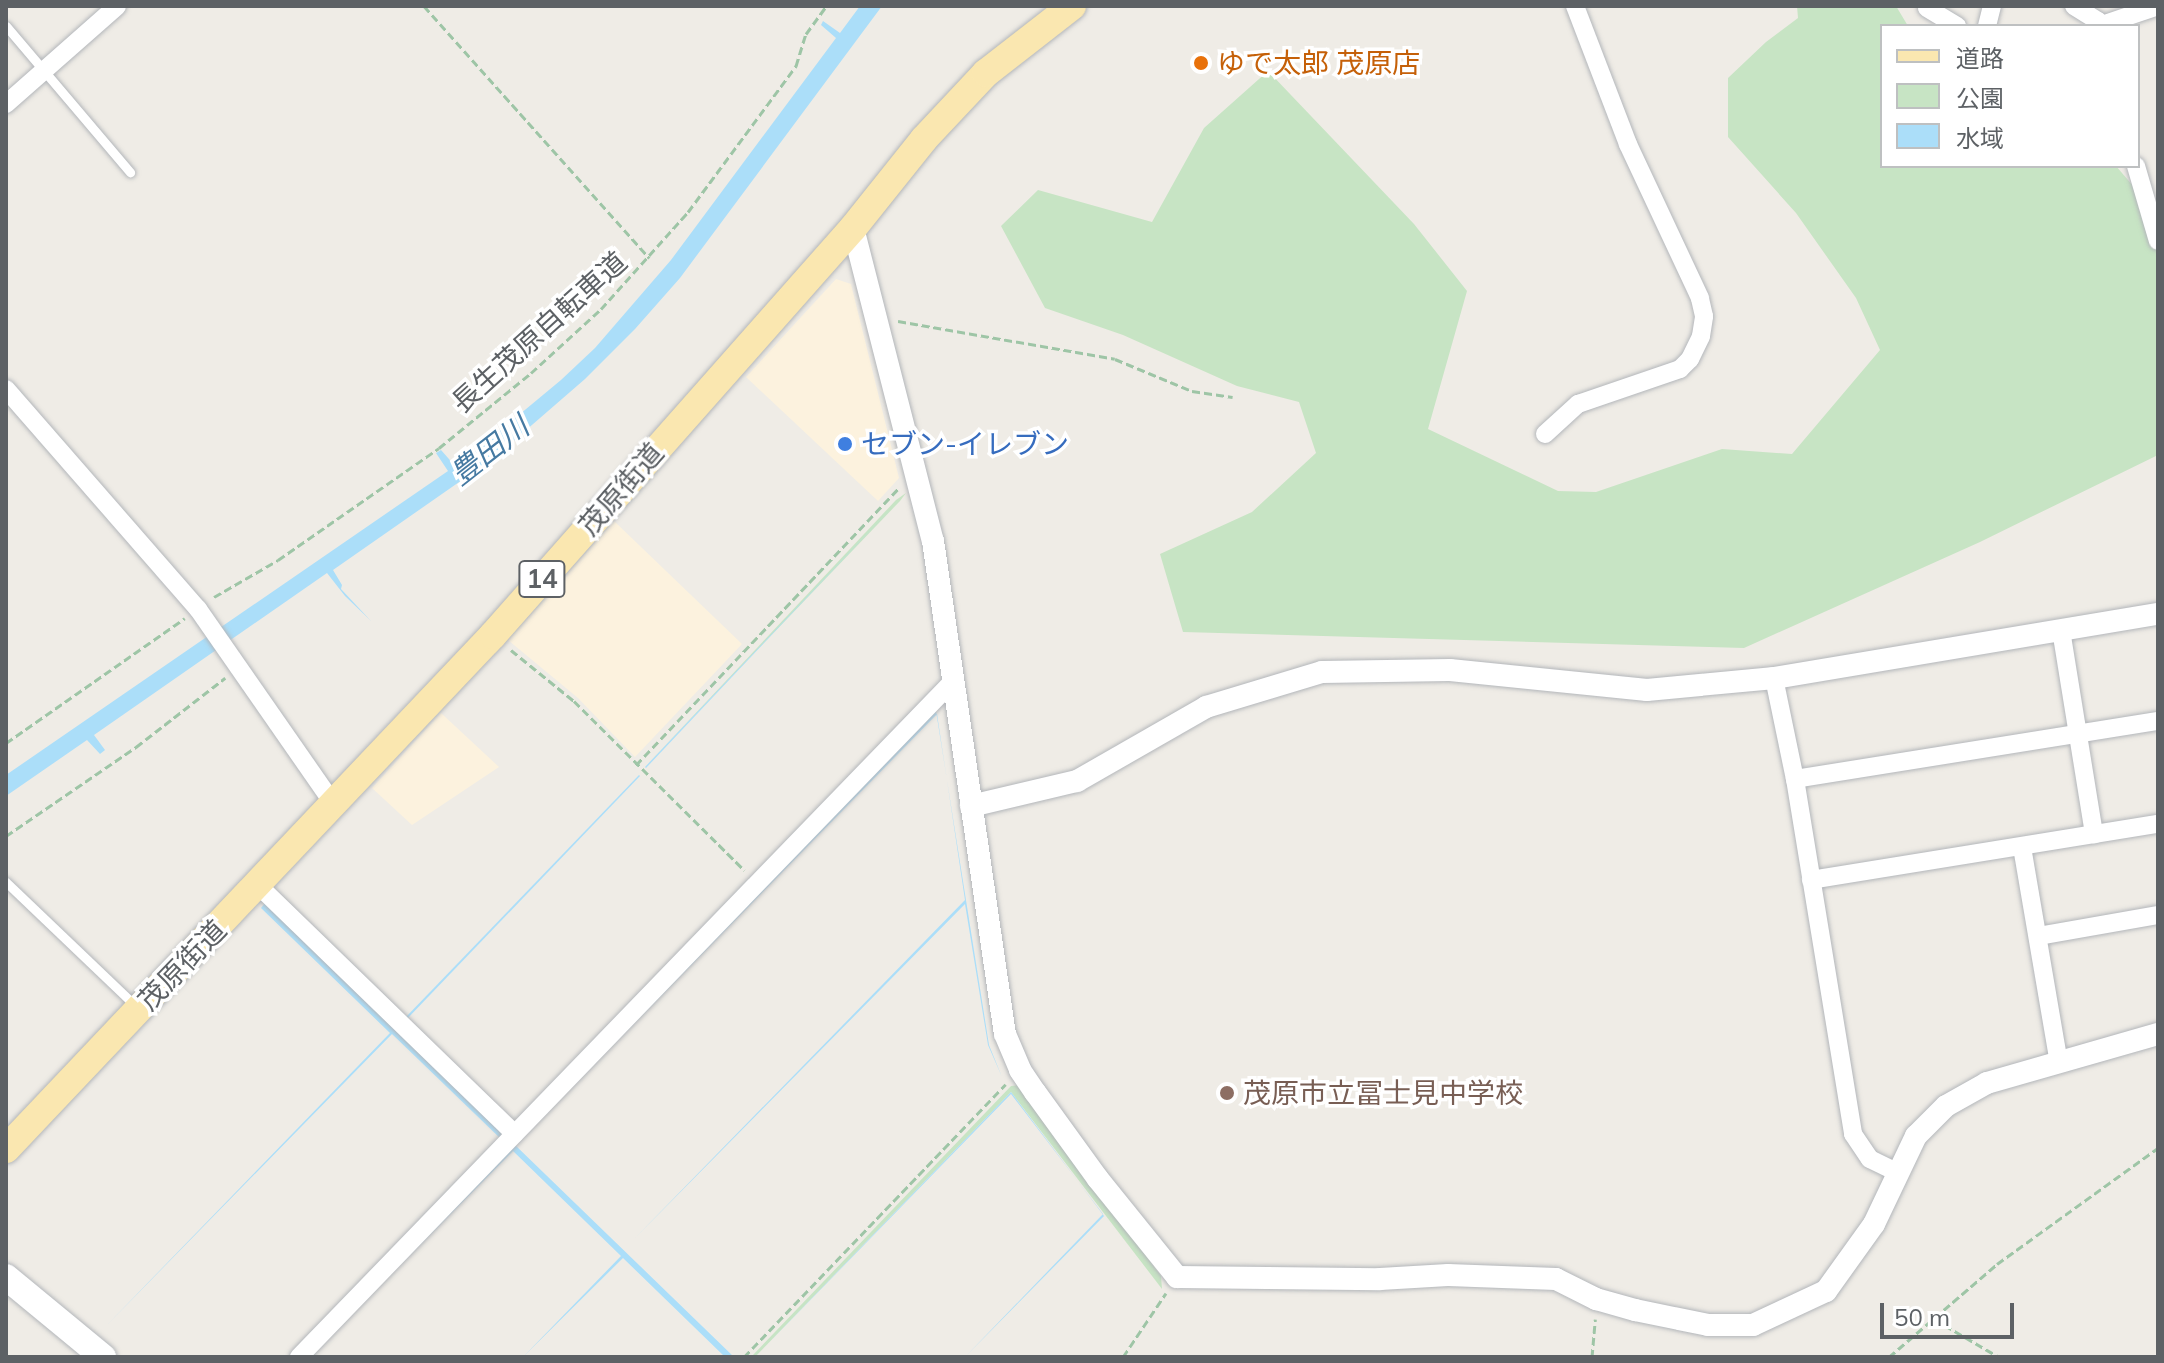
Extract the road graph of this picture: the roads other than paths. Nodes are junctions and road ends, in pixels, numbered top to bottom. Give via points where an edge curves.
1 (117, 6) edge
2 (1072, 6) edge
3 (1575, 6) edge
4 (2074, 6) edge
5 (2158, 6) edge
6 (1927, 8) edge
7 (1954, 24) edge
8 (2099, 24) edge
9 (2105, 24) edge
10 (6, 26) edge
11 (46, 69) junction
12 (6, 104) edge
13 (2137, 168) edge
14 (130, 172) dead end
15 (853, 228) junction
16 (2158, 241) edge
17 (6, 389) edge
18 (1545, 434) dead end
19 (2158, 614) edge
20 (2061, 630) junction
21 (1774, 678) junction
22 (953, 681) junction
23 (2158, 721) edge
24 (2078, 734) junction
25 (1795, 779) junction
26 (333, 803) junction
27 (971, 806) junction
28 (2158, 824) edge
29 (2094, 834) junction
30 (2022, 847) junction
31 (1811, 880) junction
32 (6, 882) edge
33 (259, 886) junction
34 (2158, 915) edge
35 (2038, 936) junction
36 (140, 1009) junction
37 (2158, 1034) edge
38 (2059, 1063) junction
39 (515, 1134) junction
40 (6, 1149) edge
41 (1899, 1173) junction
42 (6, 1277) edge
43 (103, 1357) edge
44 (299, 1357) edge

1 - 11 street
2 - 15 main road, 茂原街道 / 14 via 986,73 924,139
3 - 18 street via 1628,144 1704,316 1701,336 1680,369 1578,404
4 - 8 street
5 - 9 street
6 - 7 street
10 - 11 lane
11 - 12 street
11 - 14 lane
13 - 16 street
15 - 22 street via 933,541
15 - 26 main road, 茂原街道 / 14 via 493,635
17 - 26 street via 198,609
19 - 20 street
20 - 21 street
20 - 24 street
21 - 25 street
21 - 27 street via 1647,690 1450,670 1322,672 1206,707 1077,781
22 - 27 street
22 - 39 street
23 - 24 street
24 - 25 street
24 - 29 street
25 - 31 street
26 - 33 main road, 茂原街道 / 14
27 - 41 street via 996,990 1005,1034 1020,1070 1177,1277 1556,1279 1596,1299 1708,1325 1753,1325 1826,1291 1874,1224
28 - 29 street
29 - 30 street
30 - 31 street
30 - 35 street
31 - 41 street via 1853,1134 1870,1159
32 - 36 lane
33 - 36 main road, 茂原街道 / 14
33 - 39 street
34 - 35 street
35 - 38 street
36 - 40 main road, 茂原街道 / 14
37 - 38 street
38 - 41 street via 1987,1083 1946,1106 1916,1136
39 - 44 street
42 - 43 main road

